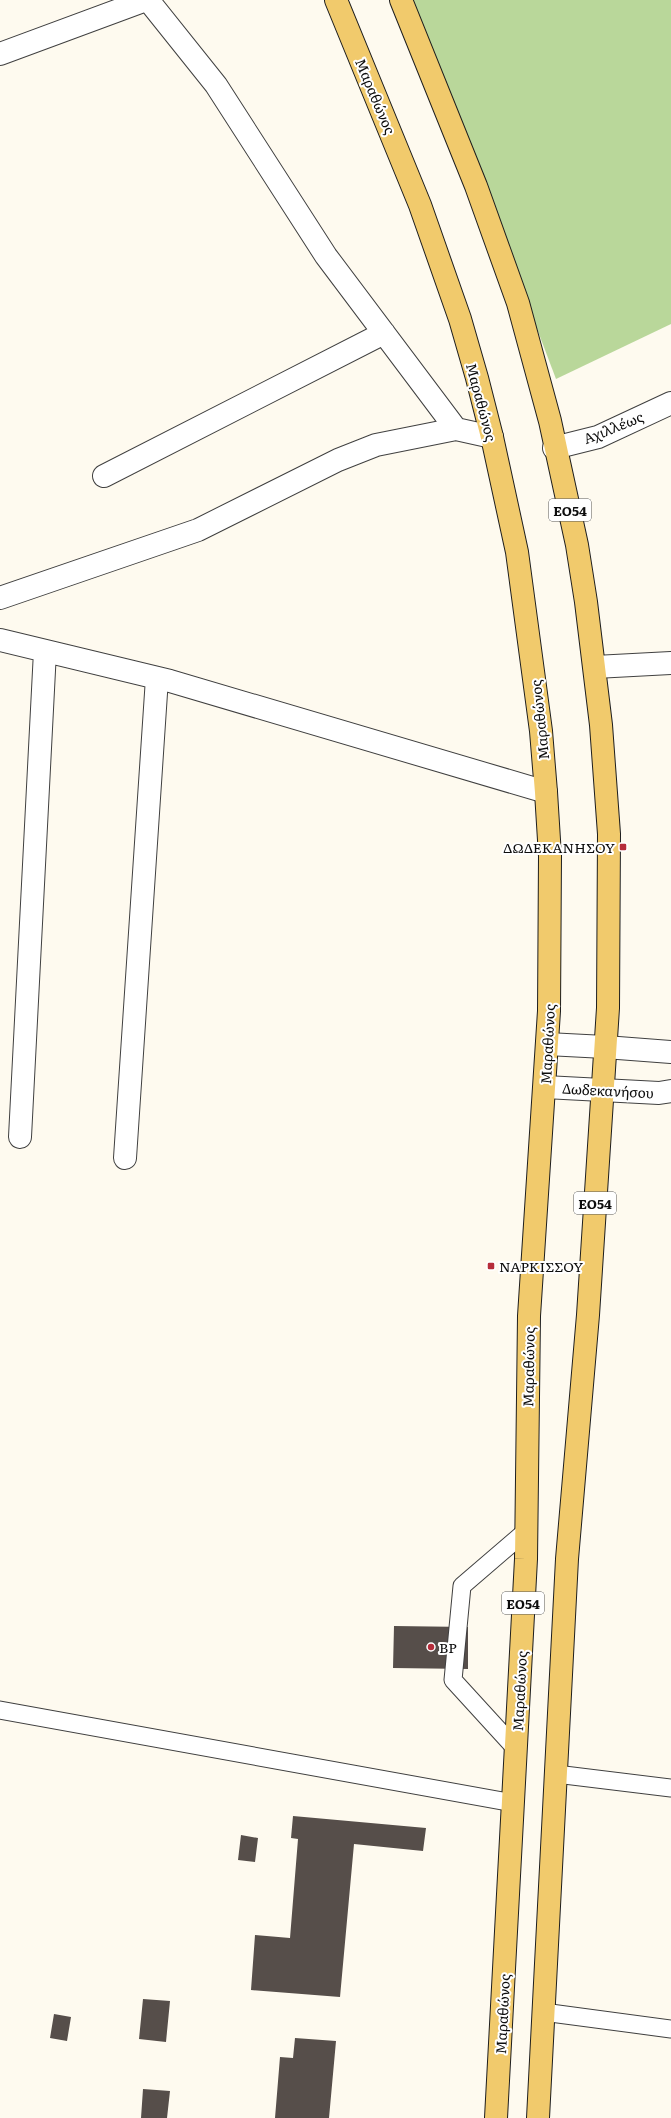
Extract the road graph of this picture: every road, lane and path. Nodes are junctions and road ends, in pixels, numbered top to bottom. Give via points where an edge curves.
1 (147, 0) edge
2 (336, 0) edge
3 (401, 0) edge
4 (0, 54) edge
5 (384, 333) junction
6 (671, 403) edge
7 (456, 429) junction
8 (492, 437) junction
9 (554, 448) junction
10 (104, 476) dead end
11 (0, 598) edge
12 (0, 639) edge
13 (45, 651) junction
14 (671, 663) edge
15 (595, 667) junction
16 (157, 678) junction
17 (546, 792) junction
18 (547, 1044) junction
19 (605, 1046) junction
20 (671, 1052) edge
21 (545, 1087) junction
22 (602, 1090) junction
23 (671, 1091) edge
24 (20, 1137) dead end
25 (125, 1158) dead end
26 (526, 1531) junction
27 (0, 1710) edge
28 (516, 1749) junction
29 (556, 1774) junction
30 (671, 1788) edge
31 (513, 1803) junction
32 (543, 2012) junction
33 (671, 2029) edge
34 (496, 2118) edge
35 (538, 2118) edge

1 - 4 street
1 - 5 street via 216,85 326,256
2 - 8 main road, Μαραθώνος / ΕΟ54 via 420,205 460,319
3 - 9 main road, ΕΟ54 via 457,137 518,303 550,421
5 - 7 street
5 - 10 street
6 - 9 street, Αχιλλέως via 598,437
7 - 8 street
7 - 11 street via 376,445 338,460 198,530
8 - 17 main road, Μαραθώνος / ΕΟ54 via 517,552 527,613 542,731
9 - 15 main road, ΕΟ54 via 576,545
12 - 13 street
13 - 16 street
13 - 24 street
14 - 15 street
15 - 19 main road, ΕΟ54 via 609,834
16 - 17 street
16 - 25 street
17 - 18 main road, Μαραθώνος / ΕΟ54 via 550,856
18 - 19 street
18 - 21 main road, Μαραθώνος / ΕΟ54
19 - 20 street
19 - 22 main road, ΕΟ54
21 - 22 street, Δωδεκανήσου
21 - 26 main road, Μαραθώνος / ΕΟ54 via 529,1316
22 - 23 street, Δωδεκανήσου via 659,1093
22 - 29 main road, ΕΟ54 via 588,1315 567,1559
26 - 28 main road, Μαραθώνος / ΕΟ54
26 - 28 lane via 462,1586 453,1680
27 - 31 lane
28 - 31 main road, Μαραθώνος / ΕΟ54
29 - 30 lane
29 - 32 main road, ΕΟ54
31 - 34 main road, Μαραθώνος / ΕΟ54
32 - 33 lane
32 - 35 main road, ΕΟ54

